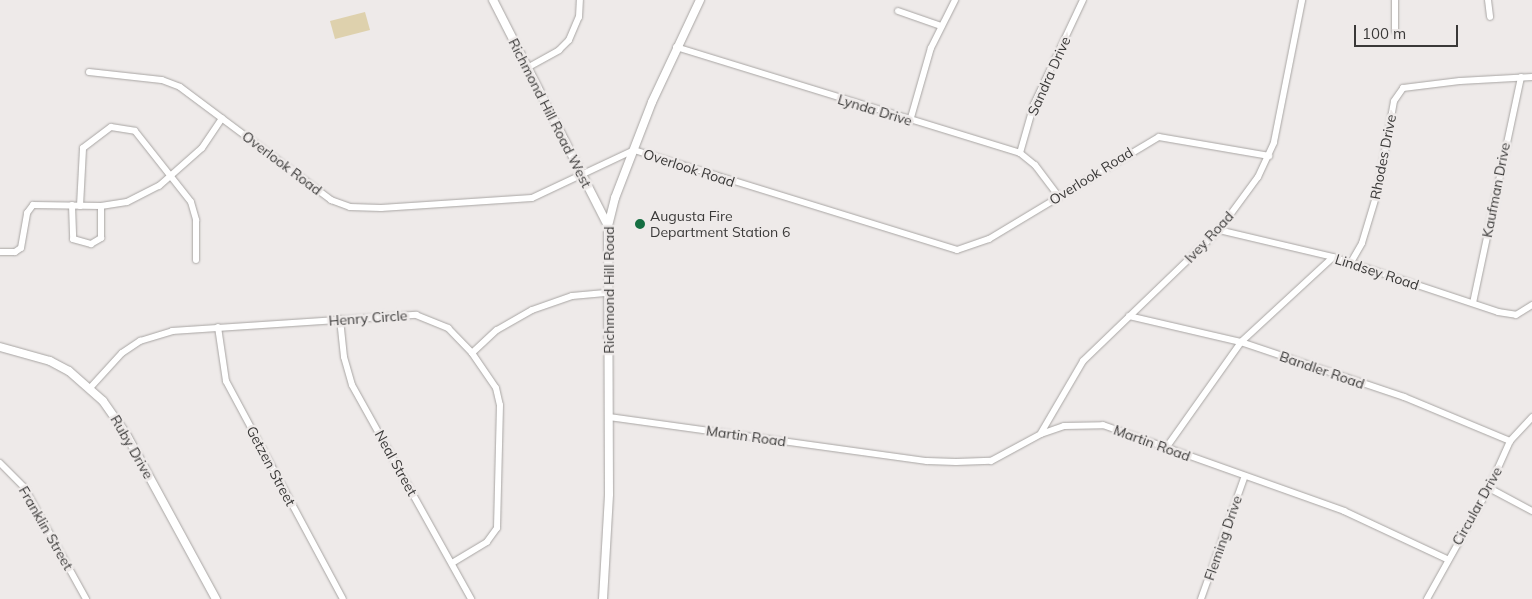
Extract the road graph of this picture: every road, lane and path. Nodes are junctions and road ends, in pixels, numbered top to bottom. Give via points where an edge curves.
1 (493, 0) edge
2 (580, 0) edge
3 (700, 0) edge
4 (955, 0) edge
5 (1083, 0) edge
6 (1302, 0) edge
7 (1394, 0) edge
8 (1488, 0) edge
9 (898, 11) dead end
10 (1490, 17) dead end
11 (941, 26) junction
12 (1395, 31) dead end
13 (676, 47) junction
14 (527, 68) junction
15 (89, 72) dead end
16 (1520, 77) junction
17 (1532, 77) edge
18 (222, 118) junction
19 (910, 121) junction
20 (634, 150) junction
21 (1020, 153) junction
22 (1269, 156) junction
23 (172, 176) junction
24 (582, 176) junction
25 (1058, 196) junction
26 (72, 206) junction
27 (80, 206) junction
28 (101, 206) junction
29 (608, 226) junction
30 (1219, 230) junction
31 (0, 252) edge
32 (1333, 257) junction
33 (196, 260) dead end
34 (1350, 264) junction
35 (608, 293) junction
36 (1473, 303) junction
37 (1532, 304) edge
38 (1129, 316) junction
39 (340, 319) junction
40 (218, 328) junction
41 (1240, 342) junction
42 (0, 346) edge
43 (472, 353) junction
44 (90, 388) junction
45 (609, 417) junction
46 (1532, 417) edge
47 (1041, 434) junction
48 (1510, 442) junction
49 (1166, 448) junction
50 (0, 462) edge
51 (1244, 478) junction
52 (1489, 488) junction
53 (1532, 511) edge
54 (1447, 559) junction
55 (452, 563) junction
56 (86, 599) edge
57 (216, 599) edge
58 (343, 599) edge
59 (472, 599) edge
60 (603, 599) edge
61 (1201, 599) edge
62 (1428, 599) edge

1 - 14 street, Richmond Hill Road West
2 - 14 street via 579,17 569,40
3 - 13 street, Richmond Hill Road
4 - 11 street
5 - 21 street, Sandra Drive via 1034,104
6 - 22 street, Ivey Road
7 - 12 street
8 - 10 street
9 - 11 street
11 - 19 street via 931,48
13 - 19 street, Lynda Drive
13 - 20 street, Richmond Hill Road
14 - 24 street, Richmond Hill Road West
15 - 18 street, Overlook Road via 162,80 180,87
16 - 17 street, Rhodes Drive
16 - 34 street, Rhodes Drive via 1403,88 1394,101 1378,190 1362,243
16 - 36 street, Kaufman Drive
18 - 23 street via 202,148
18 - 24 street, Overlook Road via 331,200 350,207 382,208 532,198
19 - 21 street, Lynda Drive
20 - 24 street, Overlook Road
20 - 25 street, Overlook Road via 957,250 989,239
20 - 29 street, Richmond Hill Road
21 - 25 street, Lynda Drive via 1035,165
22 - 25 street, Overlook Road via 1159,137
22 - 30 street, Ivey Road via 1258,177
23 - 27 street via 135,131 111,127 83,148
23 - 28 street via 127,202
23 - 33 street via 184,190 196,220
24 - 29 street, Richmond Hill Road West
26 - 27 street
26 - 28 street via 74,239 91,244 102,238
26 - 31 street via 30,207 22,248 15,252
27 - 28 street
29 - 35 street, Richmond Hill Road
30 - 32 street, Lindsey Road
30 - 38 street, Ivey Road
32 - 34 street, Lindsey Road
32 - 41 street
34 - 36 street, Lindsey Road
35 - 43 street via 572,296 532,310 497,330
35 - 45 street, Richmond Hill Road
36 - 37 street, Lindsey Road via 1516,314
38 - 41 street, Bandler Road
38 - 47 street, Ivey Road via 1083,361
39 - 40 street, Henry Circle
39 - 43 street, Henry Circle via 416,315 448,328
39 - 55 street, Neal Street via 344,357 352,385
40 - 44 street, Henry Circle via 164,332 140,341 122,353
40 - 58 street, Getzen Street via 226,381
41 - 48 street, Bandler Road via 1404,398
41 - 49 street
42 - 44 street, Ruby Drive via 50,361
43 - 55 street, Henry Circle via 496,388 500,405 497,528 486,542
44 - 57 street, Ruby Drive via 118,421
45 - 47 street, Martin Road via 927,461 991,461
45 - 60 street, Richmond Hill Road
46 - 48 street, Circular Drive
47 - 49 street, Martin Road via 1064,426 1089,424 1114,428
48 - 52 street, Circular Drive
49 - 51 street, Martin Road
50 - 56 street, Franklin Street via 24,486
51 - 54 street, Martin Road via 1344,511
51 - 61 street, Fleming Drive
52 - 53 street
52 - 54 street, Circular Drive
54 - 62 street, Circular Drive
55 - 59 street, Neal Street

